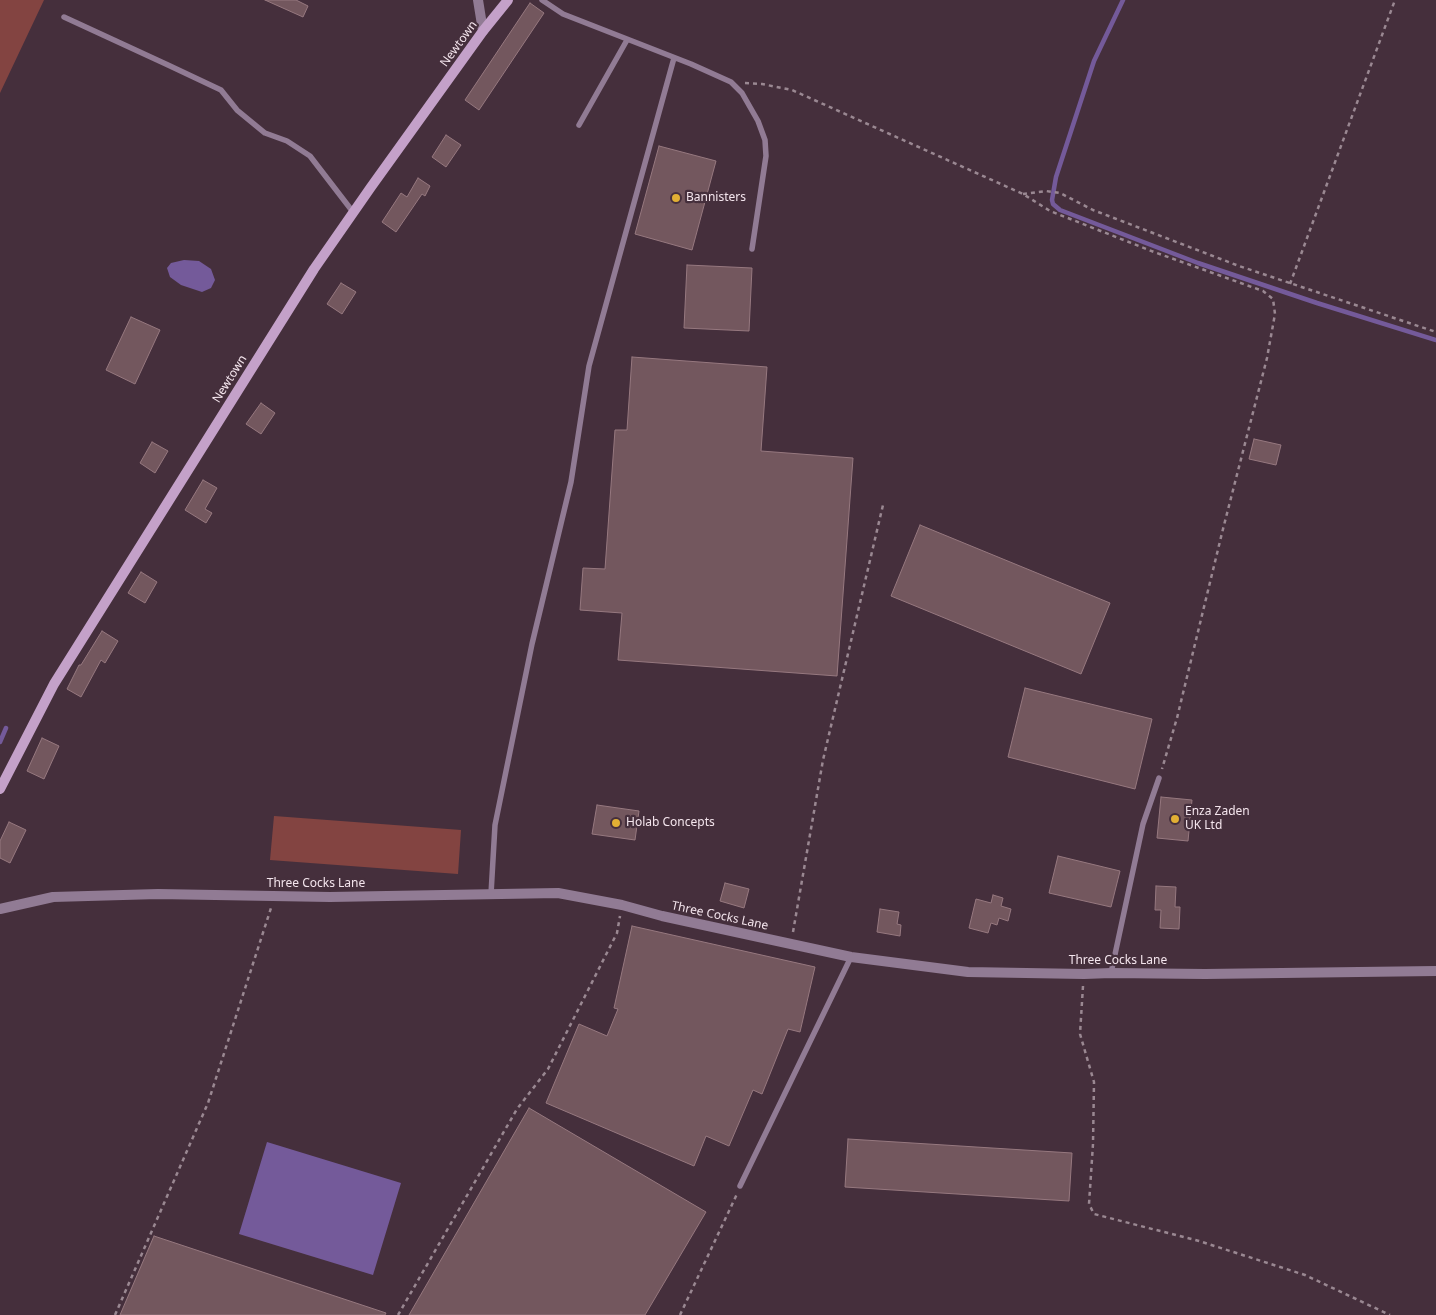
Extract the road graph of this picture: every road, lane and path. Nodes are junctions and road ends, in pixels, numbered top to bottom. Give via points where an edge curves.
1 (478, 0) edge
2 (508, 0) edge
3 (542, 0) edge
4 (1395, 0) edge
5 (64, 17) dead end
6 (484, 31) junction
7 (626, 40) junction
8 (674, 58) junction
9 (731, 82) junction
10 (579, 124) dead end
11 (1023, 194) junction
12 (354, 212) junction
13 (752, 249) dead end
14 (1290, 284) junction
15 (1436, 332) edge
16 (883, 505) dead end
17 (1159, 778) joint
18 (0, 789) edge
19 (490, 894) junction
20 (274, 897) junction
21 (622, 905) junction
22 (0, 909) edge
23 (791, 944) junction
24 (851, 957) junction
25 (1436, 970) edge
26 (1111, 973) junction
27 (1084, 974) junction
28 (740, 1186) joint
29 (115, 1315) edge
30 (398, 1315) edge
31 (680, 1315) edge
32 (1390, 1315) edge

1 - 6 street
2 - 6 main road, Newtown
3 - 7 lane via 563,14
4 - 14 path
5 - 12 lane via 221,90 265,133 287,141 310,156
6 - 12 main road, Newtown
7 - 8 lane
7 - 10 lane
8 - 9 lane
8 - 19 lane via 589,366 572,482 532,644 495,825
9 - 11 path via 792,90
9 - 13 lane via 750,106 765,140 766,156
11 - 14 path via 1060,193 1093,210
11 - 17 path via 1050,211 1262,291 1273,299 1275,314 1267,358
12 - 18 main road, Newtown via 314,269 54,684
14 - 15 path
16 - 23 path via 823,760
17 - 26 lane via 1143,824
19 - 20 street, Three Cocks Lane
19 - 21 street, Three Cocks Lane via 558,893
20 - 22 street, Three Cocks Lane via 158,894 53,897
20 - 29 path via 208,1104
21 - 23 street, Three Cocks Lane
21 - 30 path via 617,932 548,1069 517,1108
23 - 24 street, Three Cocks Lane
24 - 27 street, Three Cocks Lane via 968,972
24 - 28 lane
25 - 26 street, Three Cocks Lane
26 - 27 street, Three Cocks Lane
27 - 32 path via 1080,1034 1094,1082 1089,1204 1094,1214 1199,1241 1305,1275
28 - 31 path

